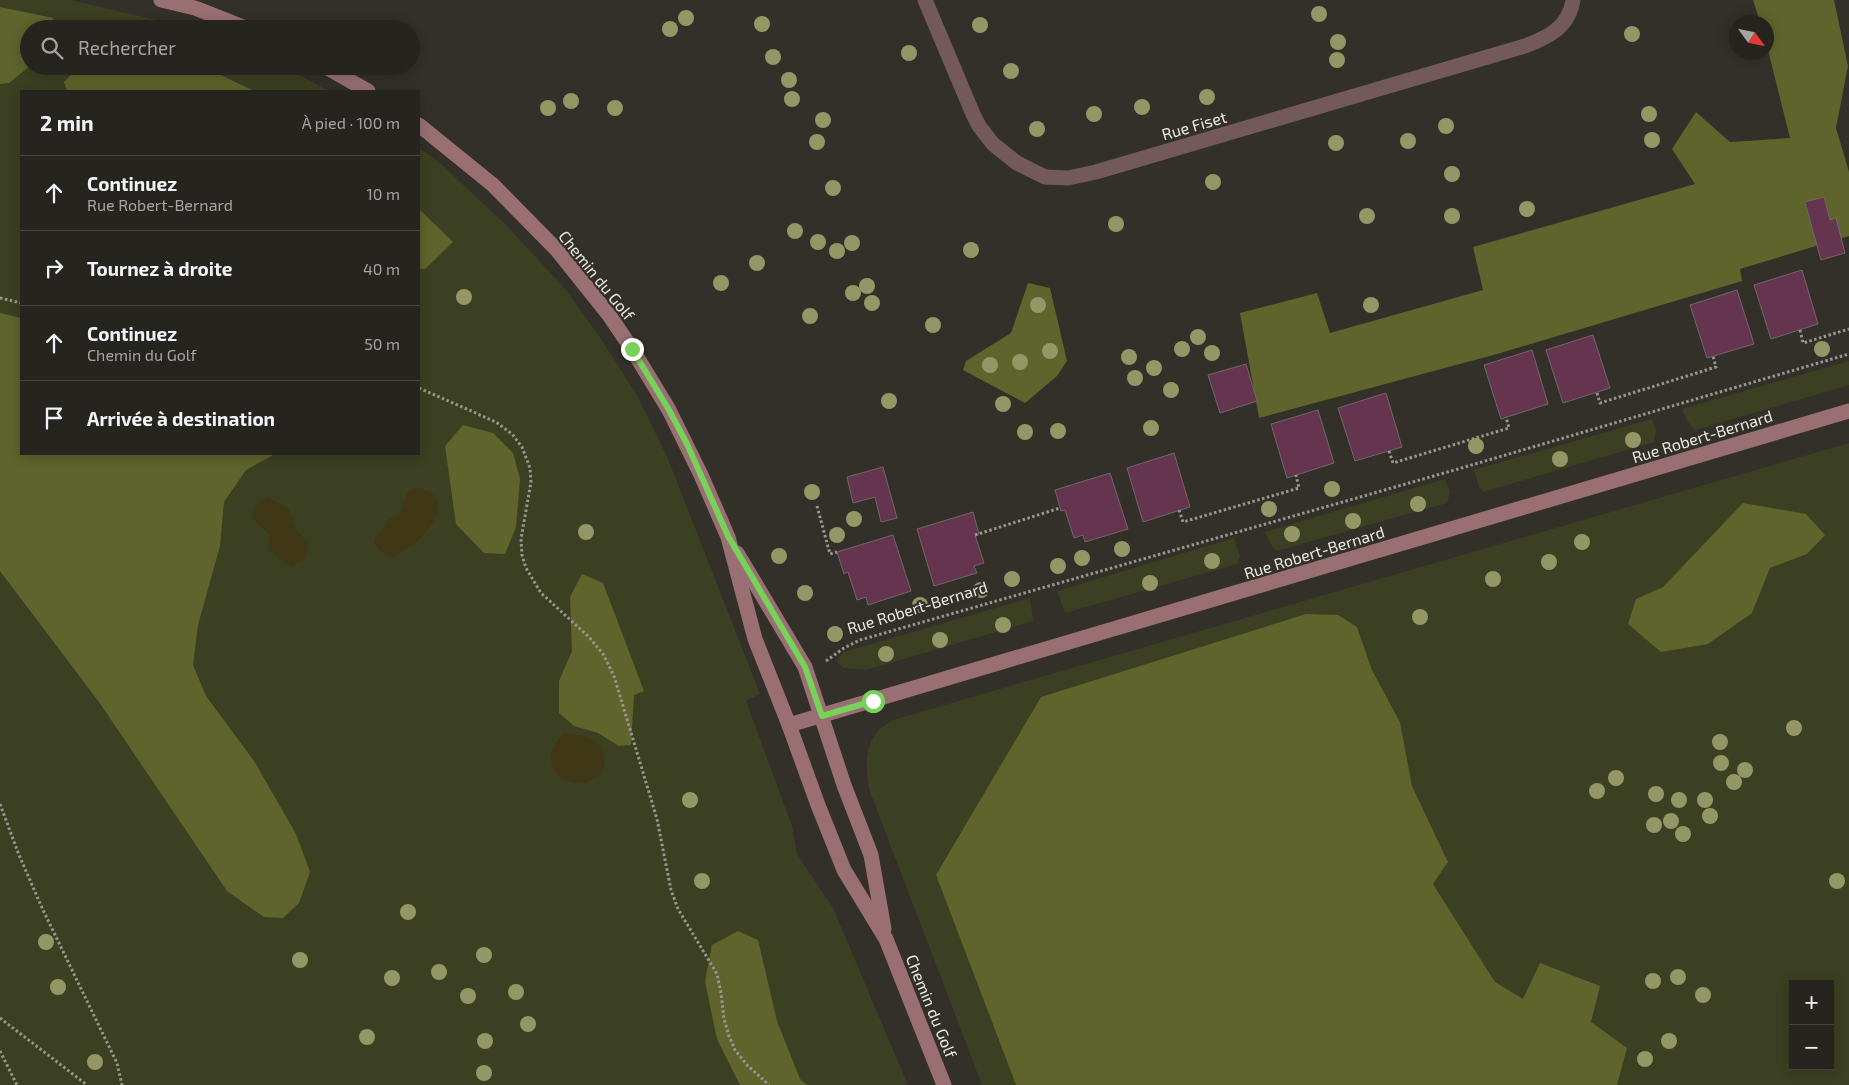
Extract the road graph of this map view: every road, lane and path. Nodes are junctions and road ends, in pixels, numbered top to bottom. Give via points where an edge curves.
1 (162, 0) edge
2 (925, 0) edge
3 (1573, 0) edge
4 (225, 20) edge
5 (340, 75) edge
6 (366, 90) edge
7 (420, 126) edge
8 (0, 298) edge
9 (20, 303) edge
10 (1849, 329) edge
11 (1800, 330) dead end
12 (1849, 354) edge
13 (1713, 356) dead end
14 (420, 388) edge
15 (1597, 393) dead end
16 (1849, 411) edge
17 (1506, 417) dead end
18 (1389, 451) dead end
19 (1296, 475) dead end
20 (817, 506) dead end
21 (1060, 508) dead end
22 (1179, 510) dead end
23 (975, 535) dead end
24 (728, 536) junction
25 (837, 552) dead end
26 (832, 656) dead end
27 (822, 716) junction
28 (789, 725) junction
29 (0, 804) edge
30 (886, 939) junction
31 (1, 1020) edge
32 (0, 1051) edge
33 (17, 1085) edge
34 (86, 1085) edge
35 (122, 1085) edge
36 (769, 1085) edge
37 (944, 1085) edge

1 - 4 street
2 - 3 street, Rue Fiset via 973,114 986,136 1027,169 1045,177 1058,178 1096,172 1516,49 1542,39 1560,27
5 - 6 street
7 - 24 street, Chemin du Golf via 474,168 513,205 557,250 609,315 669,410
8 - 9 path
10 - 11 path via 1803,343
12 - 26 path, Rue Robert-Bernard via 869,638
13 - 15 path via 1716,367 1600,403
14 - 36 path via 496,422 512,434 522,448 530,468 531,482 521,539 526,568 541,593 603,654 614,676 657,819 678,909 717,974 728,1036 735,1050
16 - 27 street, Rue Robert-Bernard
17 - 18 path via 1509,428 1392,462
19 - 22 path via 1299,488 1183,522
20 - 25 path via 830,554
21 - 23 path
24 - 27 street via 805,667
24 - 28 street via 755,638
27 - 28 street, Rue Robert-Bernard
27 - 30 street via 871,856
28 - 30 street via 844,870
29 - 35 path via 43,910 117,1063
30 - 37 street, Chemin du Golf
31 - 34 path
32 - 33 path

